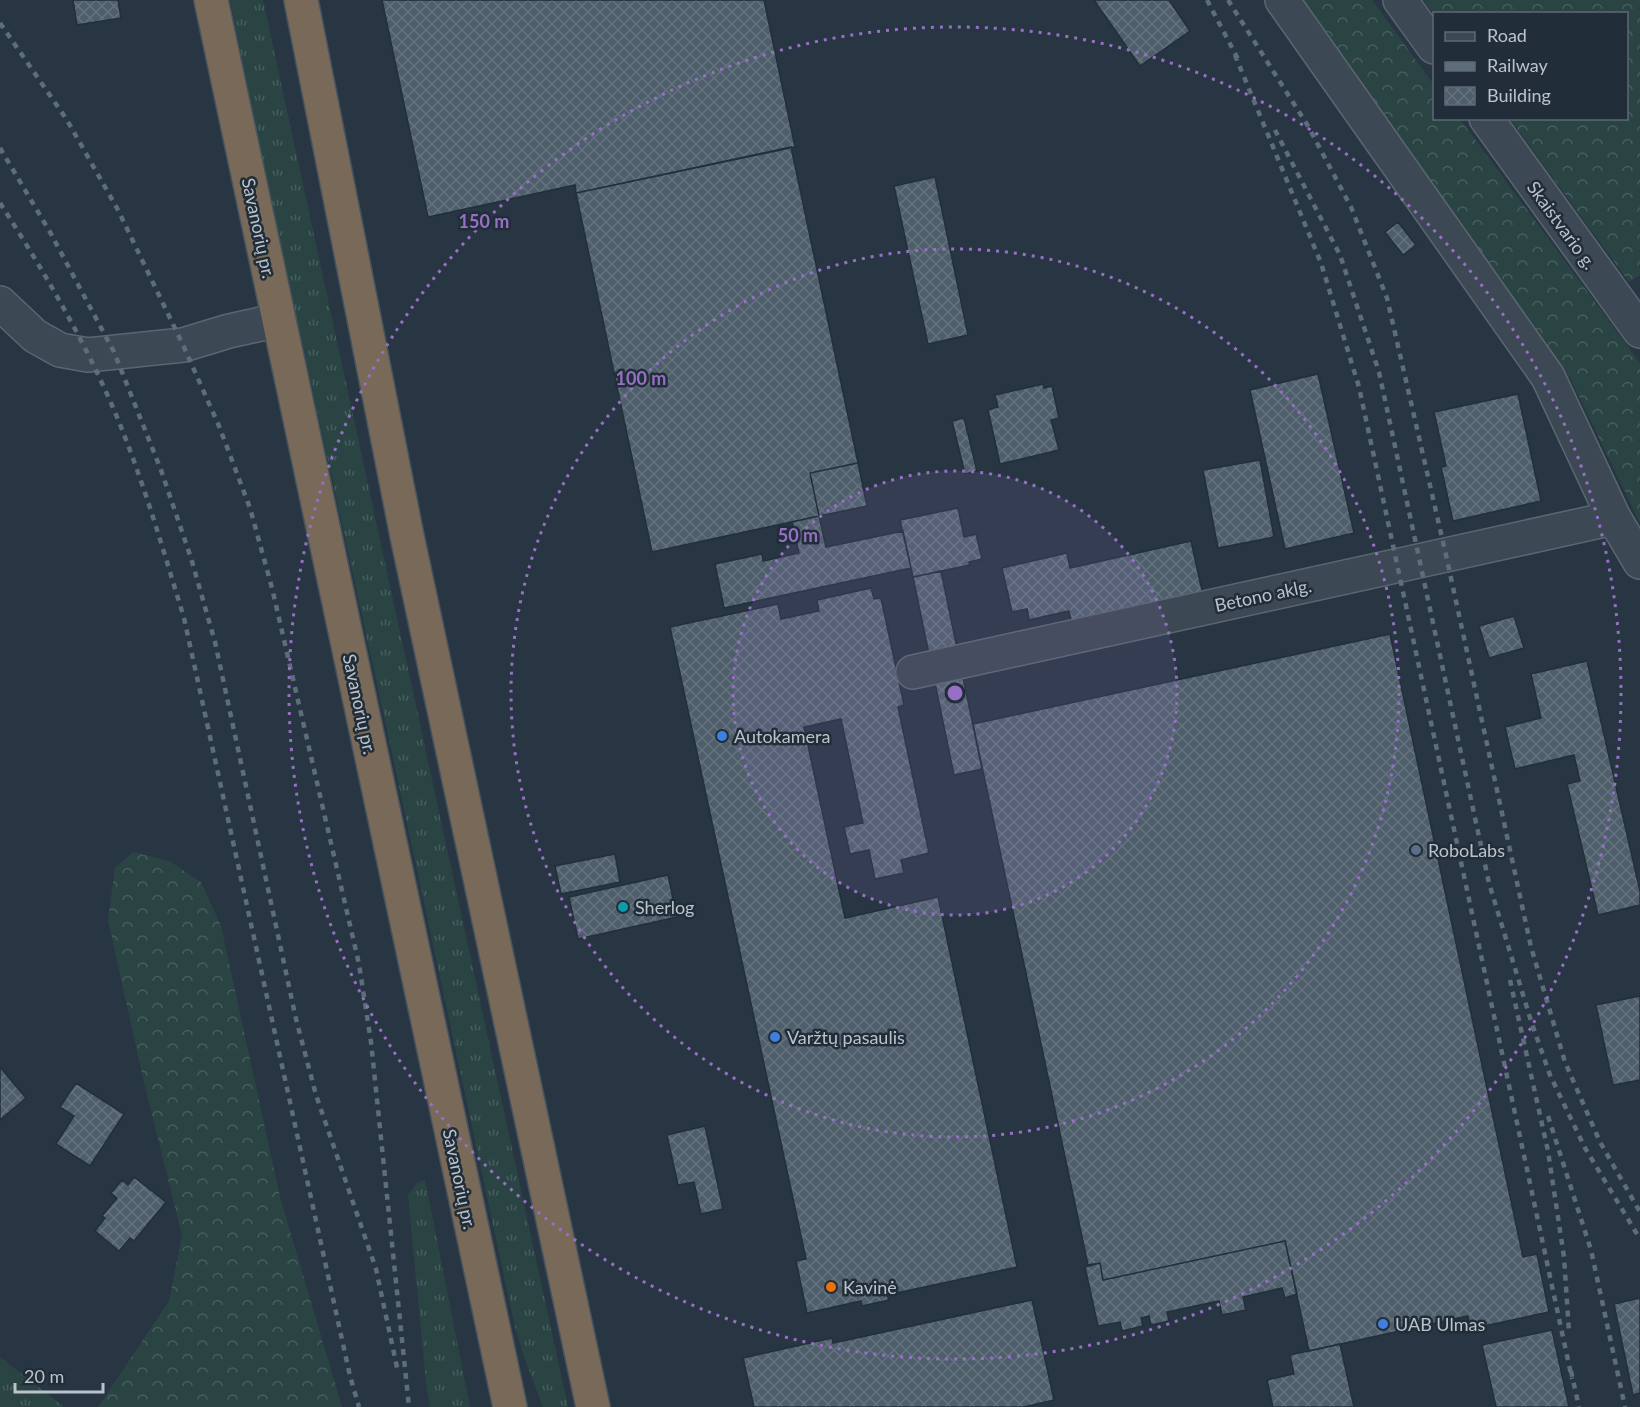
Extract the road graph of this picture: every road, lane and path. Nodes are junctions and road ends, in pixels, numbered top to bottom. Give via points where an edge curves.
1 (211, 0) edge
2 (301, 0) edge
3 (1282, 0) edge
4 (1400, 0) edge
5 (1433, 46) edge
6 (1487, 120) edge
7 (0, 303) edge
8 (279, 320) junction
9 (1640, 331) edge
10 (1614, 518) junction
11 (1640, 562) edge
12 (913, 672) dead end
13 (510, 1407) edge
14 (593, 1407) edge

1 - 8 highway, Savanorių pr.
2 - 14 highway via 407,536
3 - 10 street via 1548,377
4 - 5 street
6 - 9 street, Skaistvario g.
7 - 8 street via 35,336 60,350 88,355 183,345
8 - 13 highway, Savanorių pr.
10 - 11 street
10 - 12 street, Betono aklg.

